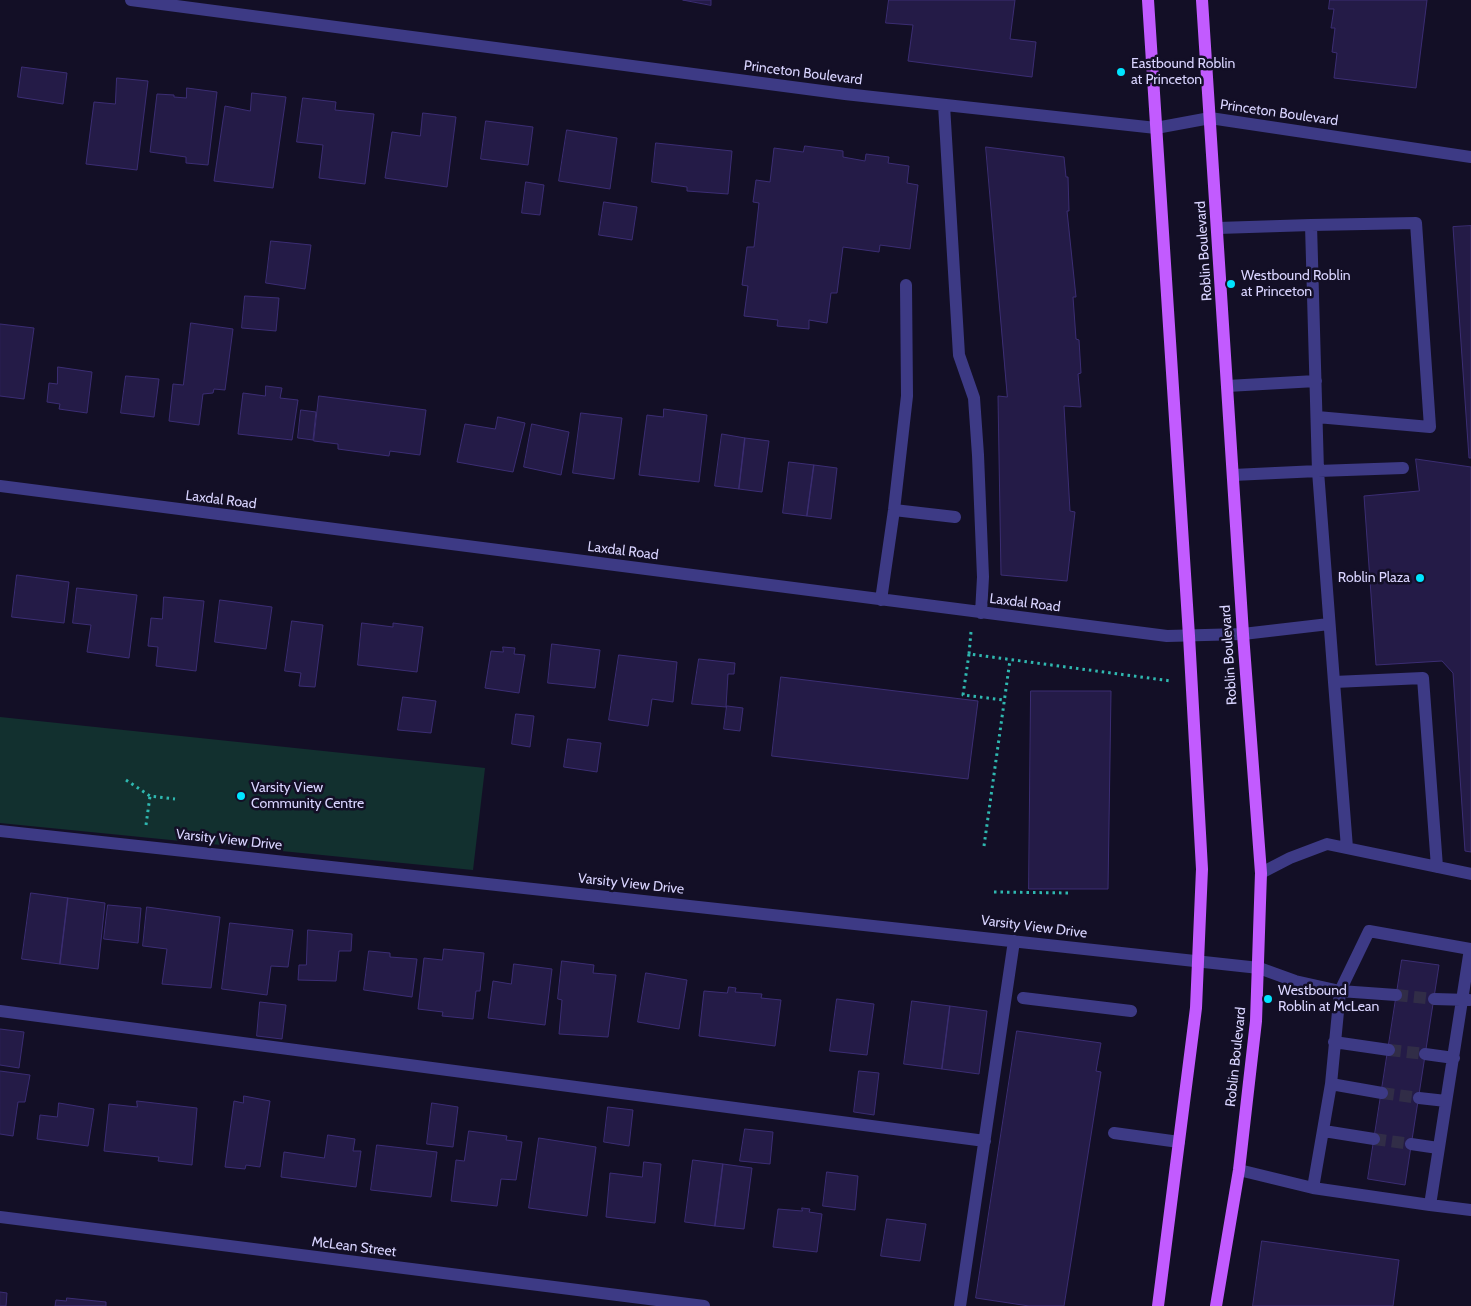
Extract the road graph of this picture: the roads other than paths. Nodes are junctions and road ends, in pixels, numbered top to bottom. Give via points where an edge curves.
1 (131, 0) edge
2 (1148, 0) edge
3 (1202, 0) edge
4 (944, 105) junction
5 (1210, 118) junction
6 (1156, 128) junction
7 (1471, 157) edge
8 (1311, 225) junction
9 (1218, 228) junction
10 (906, 285) dead end
11 (1316, 382) junction
12 (1227, 386) junction
13 (1317, 417) junction
14 (1403, 468) dead end
15 (1318, 471) junction
16 (1233, 475) junction
17 (0, 486) edge
18 (894, 510) junction
19 (955, 517) dead end
20 (881, 600) junction
21 (977, 612) junction
22 (1329, 624) junction
23 (1243, 634) junction
24 (1189, 636) junction
25 (1334, 682) junction
26 (0, 831) edge
27 (1347, 848) junction
28 (1437, 867) junction
29 (1261, 874) junction
30 (1471, 874) edge
31 (1014, 941) junction
32 (1471, 949) edge
33 (1198, 961) junction
34 (1259, 968) junction
35 (1340, 991) junction
36 (1396, 995) tunnel mouth
37 (1023, 998) dead end
38 (1434, 999) tunnel mouth
39 (1467, 1000) edge
40 (0, 1011) edge
41 (1131, 1011) dead end
42 (1334, 1042) junction
43 (1389, 1050) tunnel mouth
44 (1425, 1054) tunnel mouth
45 (1454, 1058) junction
46 (1330, 1084) junction
47 (1382, 1093) tunnel mouth
48 (1419, 1098) tunnel mouth
49 (1446, 1101) junction
50 (1324, 1131) junction
51 (1114, 1133) dead end
52 (1374, 1139) tunnel mouth
53 (984, 1141) junction
54 (1179, 1142) junction
55 (1411, 1144) tunnel mouth
56 (1438, 1148) junction
57 (1239, 1170) junction
58 (1313, 1188) junction
59 (1430, 1205) junction
60 (1471, 1210) edge
61 (0, 1217) edge
62 (704, 1306) edge
63 (960, 1306) edge
64 (1158, 1306) edge
65 (1216, 1306) edge

1 - 4 street, Princeton Boulevard
2 - 6 main road
3 - 5 main road, Roblin Boulevard
4 - 6 street, Princeton Boulevard
4 - 21 street via 960,355 974,398 978,455 983,577
5 - 6 street, Princeton Boulevard
5 - 7 street, Princeton Boulevard
5 - 9 main road, Roblin Boulevard
6 - 24 main road
8 - 9 street
8 - 11 street
8 - 13 street via 1416,223 1430,427
9 - 12 main road, Roblin Boulevard
10 - 18 street via 907,396
11 - 12 street
11 - 13 street
12 - 16 main road, Roblin Boulevard
13 - 15 street
14 - 15 street
15 - 16 street
15 - 22 street
16 - 23 main road, Roblin Boulevard
17 - 20 street, Laxdal Road
18 - 19 street
18 - 20 street
20 - 21 street, Laxdal Road
21 - 24 street, Laxdal Road
22 - 23 street, Laxdal Road
22 - 25 street
23 - 24 street, Laxdal Road
23 - 29 main road, Roblin Boulevard
24 - 33 main road via 1202,869
25 - 27 street
25 - 28 street via 1423,678
26 - 31 street, Varsity View Drive
27 - 28 street
27 - 29 street via 1328,844 1290,858
28 - 30 street
29 - 34 main road, Roblin Boulevard
31 - 33 street, Varsity View Drive
31 - 53 street
32 - 35 street via 1369,931
32 - 39 street
33 - 34 street, Varsity View Drive
33 - 54 main road via 1196,1008
34 - 35 street, Varsity View Drive via 1294,981
34 - 57 main road, Roblin Boulevard
35 - 36 street, Varsity View Drive
35 - 42 street
37 - 41 street
38 - 39 street
39 - 45 street
40 - 53 street
42 - 43 street
42 - 46 street
44 - 45 street
45 - 49 street
46 - 47 street
46 - 50 street
48 - 49 street
49 - 56 street
50 - 52 street
50 - 58 street
51 - 54 street
53 - 63 street
54 - 64 main road
55 - 56 street
56 - 59 street
57 - 58 street
57 - 65 main road, Roblin Boulevard
58 - 59 street
59 - 60 street
61 - 62 street, McLean Street

